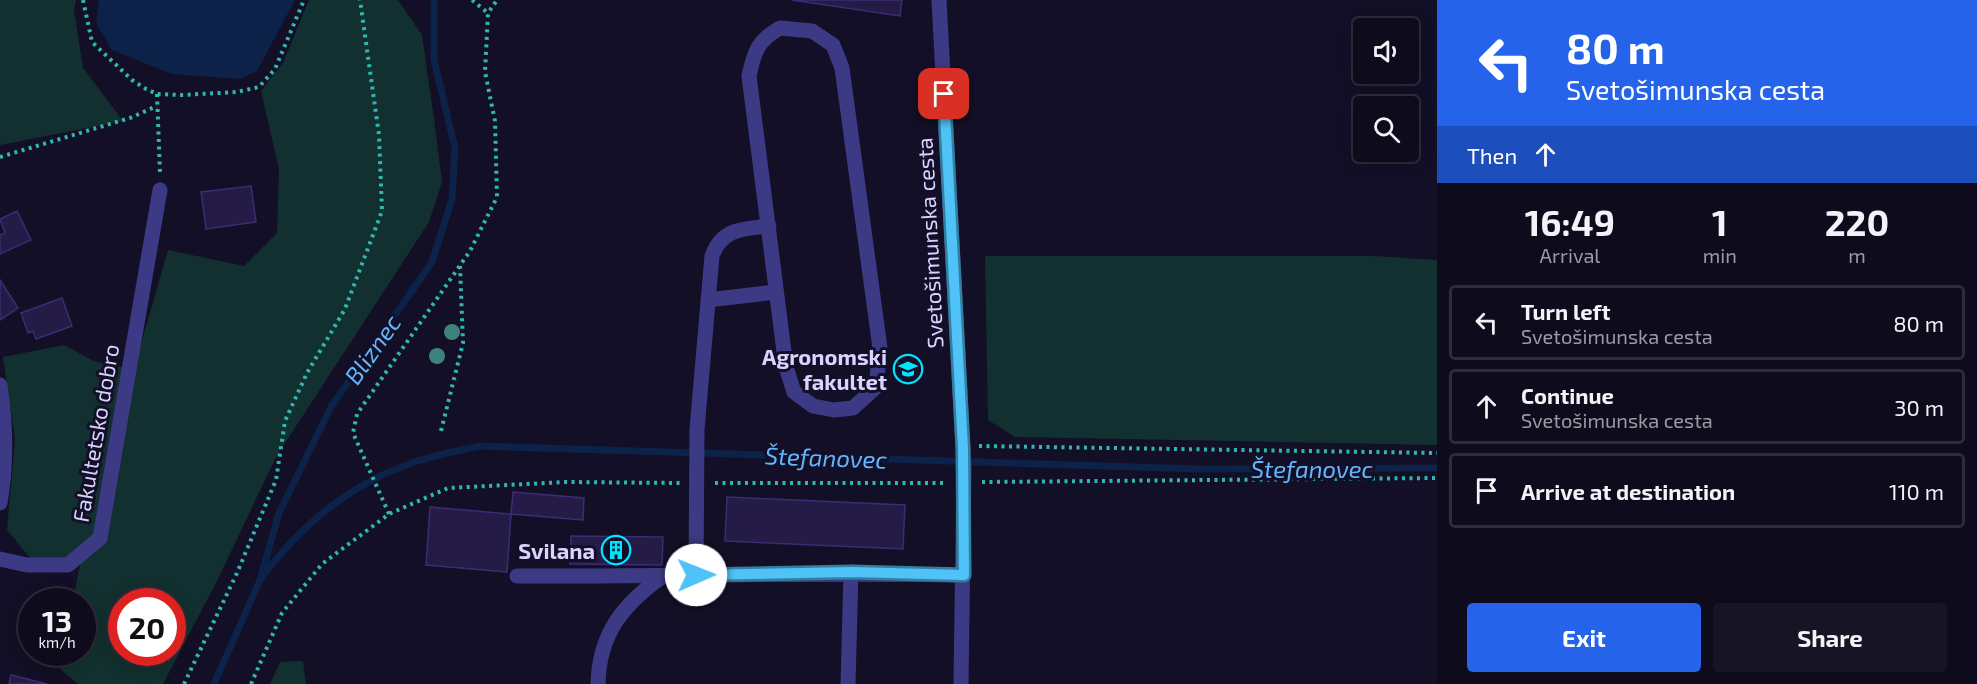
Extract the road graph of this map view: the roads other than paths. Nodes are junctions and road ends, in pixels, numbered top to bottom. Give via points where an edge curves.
1 (939, 0) edge
2 (160, 190) road end
3 (769, 226) junction
4 (776, 292) junction
5 (708, 300) junction
6 (0, 385) edge
7 (0, 503) edge
8 (0, 559) edge
9 (852, 572) junction
10 (696, 575) junction
11 (964, 575) junction
12 (517, 576) dead end
13 (663, 576) junction
14 (598, 684) edge
15 (848, 684) edge
16 (961, 684) edge

1 - 11 street, Svetošimunska cesta via 963,448
2 - 8 street, Fakultetsko dobro via 100,538 68,565 27,565
3 - 4 street
3 - 4 street via 749,76 755,49 765,36 780,28 795,28 812,32 833,45 842,68 880,348 876,387 853,408 813,406 794,392 786,368
3 - 5 street via 742,229 717,242
4 - 5 street
5 - 10 street via 697,429
6 - 7 street via 6,467
9 - 10 street
9 - 11 street
9 - 15 street
10 - 13 street
11 - 16 street
12 - 13 street
13 - 14 street via 637,595 618,618 604,642

